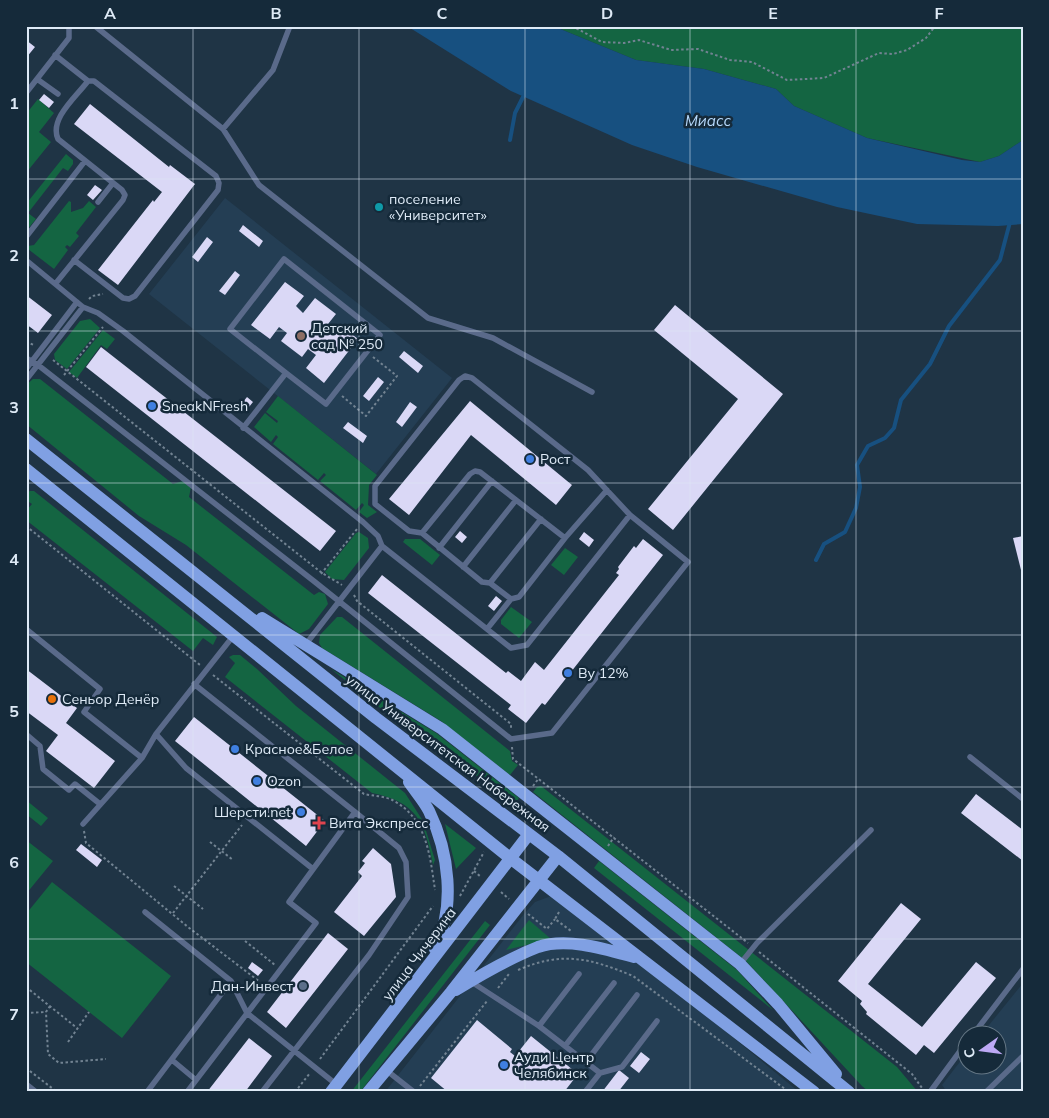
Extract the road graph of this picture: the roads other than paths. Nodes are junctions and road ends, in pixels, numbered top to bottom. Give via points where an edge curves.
1 (69, 26) edge
2 (95, 26) edge
3 (290, 26) edge
4 (55, 55) junction
5 (37, 79) junction
6 (88, 81) junction
7 (26, 93) edge
8 (58, 94) dead end
9 (223, 129) junction
10 (85, 161) junction
11 (113, 183) junction
12 (98, 202) dead end
13 (26, 237) edge
14 (26, 260) edge
15 (74, 260) junction
16 (56, 283) junction
17 (77, 302) junction
18 (83, 307) junction
19 (29, 360) edge
20 (38, 365) junction
21 (26, 369) edge
22 (286, 373) junction
23 (26, 380) edge
24 (592, 392) dead end
25 (242, 428) junction
26 (26, 440) edge
27 (28, 474) edge
28 (492, 481) junction
29 (607, 490) junction
30 (516, 500) junction
31 (630, 515) junction
32 (541, 520) junction
33 (422, 533) junction
34 (565, 538) junction
35 (382, 546) junction
36 (439, 548) junction
37 (180, 563) junction
38 (463, 567) junction
39 (490, 584) junction
40 (511, 599) junction
41 (339, 601) junction
42 (26, 629) edge
43 (487, 630) junction
44 (234, 635) junction
45 (305, 646) junction
46 (194, 684) junction
47 (26, 734) edge
48 (156, 734) junction
49 (970, 757) dead end
50 (142, 758) junction
51 (402, 772) junction
52 (1023, 799) edge
53 (100, 804) junction
54 (355, 812) junction
55 (83, 824) road end
56 (871, 830) dead end
57 (529, 834) junction
58 (558, 856) junction
59 (510, 858) junction
60 (313, 869) junction
61 (539, 880) junction
62 (144, 912) dead end
63 (639, 958) junction
64 (740, 964) junction
65 (1023, 969) edge
66 (422, 974) junction
67 (579, 974) dead end
68 (231, 981) junction
69 (470, 981) junction
70 (614, 983) dead end
71 (451, 992) junction
72 (637, 995) dead end
73 (247, 1014) junction
74 (657, 1021) dead end
75 (539, 1026) junction
76 (980, 1026) edge
77 (565, 1046) junction
78 (293, 1051) junction
79 (1023, 1056) edge
80 (956, 1057) edge
81 (172, 1060) junction
82 (586, 1062) junction
83 (386, 1070) junction
84 (600, 1073) junction
85 (196, 1080) junction
86 (26, 1084) edge
87 (334, 1088) edge
88 (36, 1092) edge
89 (147, 1092) edge
90 (187, 1092) edge
91 (262, 1092) edge
92 (368, 1092) edge
93 (414, 1092) edge
94 (585, 1092) edge
95 (814, 1092) edge
96 (850, 1092) edge
97 (930, 1092) edge
98 (986, 1092) edge

1 - 4 lane via 69,38
2 - 9 lane
3 - 9 lane via 273,70
4 - 5 lane
4 - 6 lane
5 - 7 lane
5 - 8 lane
6 - 10 lane via 56,122 54,131 58,139
6 - 15 lane via 94,81 216,176 219,183 218,190 135,296 123,298
9 - 24 lane via 259,185 428,318 493,338
10 - 11 lane
10 - 13 lane
11 - 12 lane
11 - 15 lane via 125,195 123,200
14 - 16 lane
15 - 16 lane
16 - 17 lane
17 - 18 lane
17 - 19 lane
18 - 20 lane
18 - 25 lane via 108,320
19 - 20 lane
19 - 21 lane
20 - 23 lane
20 - 41 lane
22 - 22 lane via 230,328 284,259 380,335 326,404
22 - 25 lane
25 - 35 lane via 363,522 378,536
26 - 37 main road, улица Университетская Набережная
27 - 44 main road
28 - 30 lane
28 - 33 lane via 480,472 470,474
28 - 36 lane
29 - 31 lane
29 - 33 lane via 573,458 472,378 465,376 375,486 375,504 409,531
29 - 34 lane
30 - 32 lane
30 - 38 lane
31 - 41 lane via 688,562 552,733 511,739
31 - 43 lane via 527,645 511,648
32 - 34 lane
32 - 39 lane
33 - 36 lane
34 - 40 lane via 519,598
35 - 41 lane
35 - 43 lane
36 - 38 lane
37 - 45 main road
37 - 57 main road, улица Университетская Набережная
38 - 39 lane via 482,582
39 - 40 lane
40 - 43 lane
41 - 45 lane
42 - 50 lane via 100,689 84,712
44 - 46 lane
44 - 51 main road
45 - 64 main road via 442,729
46 - 48 lane
46 - 54 lane
47 - 53 lane via 40,746 43,769 69,790 75,784
48 - 50 lane
48 - 60 lane via 186,768
49 - 52 lane
50 - 53 lane
51 - 59 main road
51 - 66 main road via 434,822 446,872 441,936
53 - 55 lane
54 - 60 lane
54 - 78 lane via 399,848 406,862 408,897 369,955
56 - 64 lane
57 - 58 main road, улица Университетская Набережная
57 - 59 main road, улица Чичерина
58 - 61 main road
58 - 96 main road, улица Университетская Набережная
59 - 61 main road
59 - 66 main road, улица Чичерина
60 - 73 lane via 289,902 316,923
61 - 63 main road
61 - 71 main road
62 - 68 lane
63 - 69 main road via 590,946 539,947
63 - 95 main road
64 - 96 main road via 778,1004
65 - 76 lane
66 - 87 main road, улица Чичерина
67 - 75 lane
68 - 73 lane
68 - 81 lane
69 - 71 main road
69 - 75 lane
70 - 77 lane
71 - 83 main road
72 - 82 lane
73 - 78 lane
73 - 85 lane
74 - 84 lane via 622,1067
75 - 77 lane
77 - 82 lane
78 - 87 lane
78 - 91 lane
79 - 98 lane
80 - 97 lane
81 - 85 lane
81 - 89 lane
82 - 84 lane
83 - 92 main road
83 - 93 lane
84 - 94 lane
85 - 90 lane
86 - 88 lane

